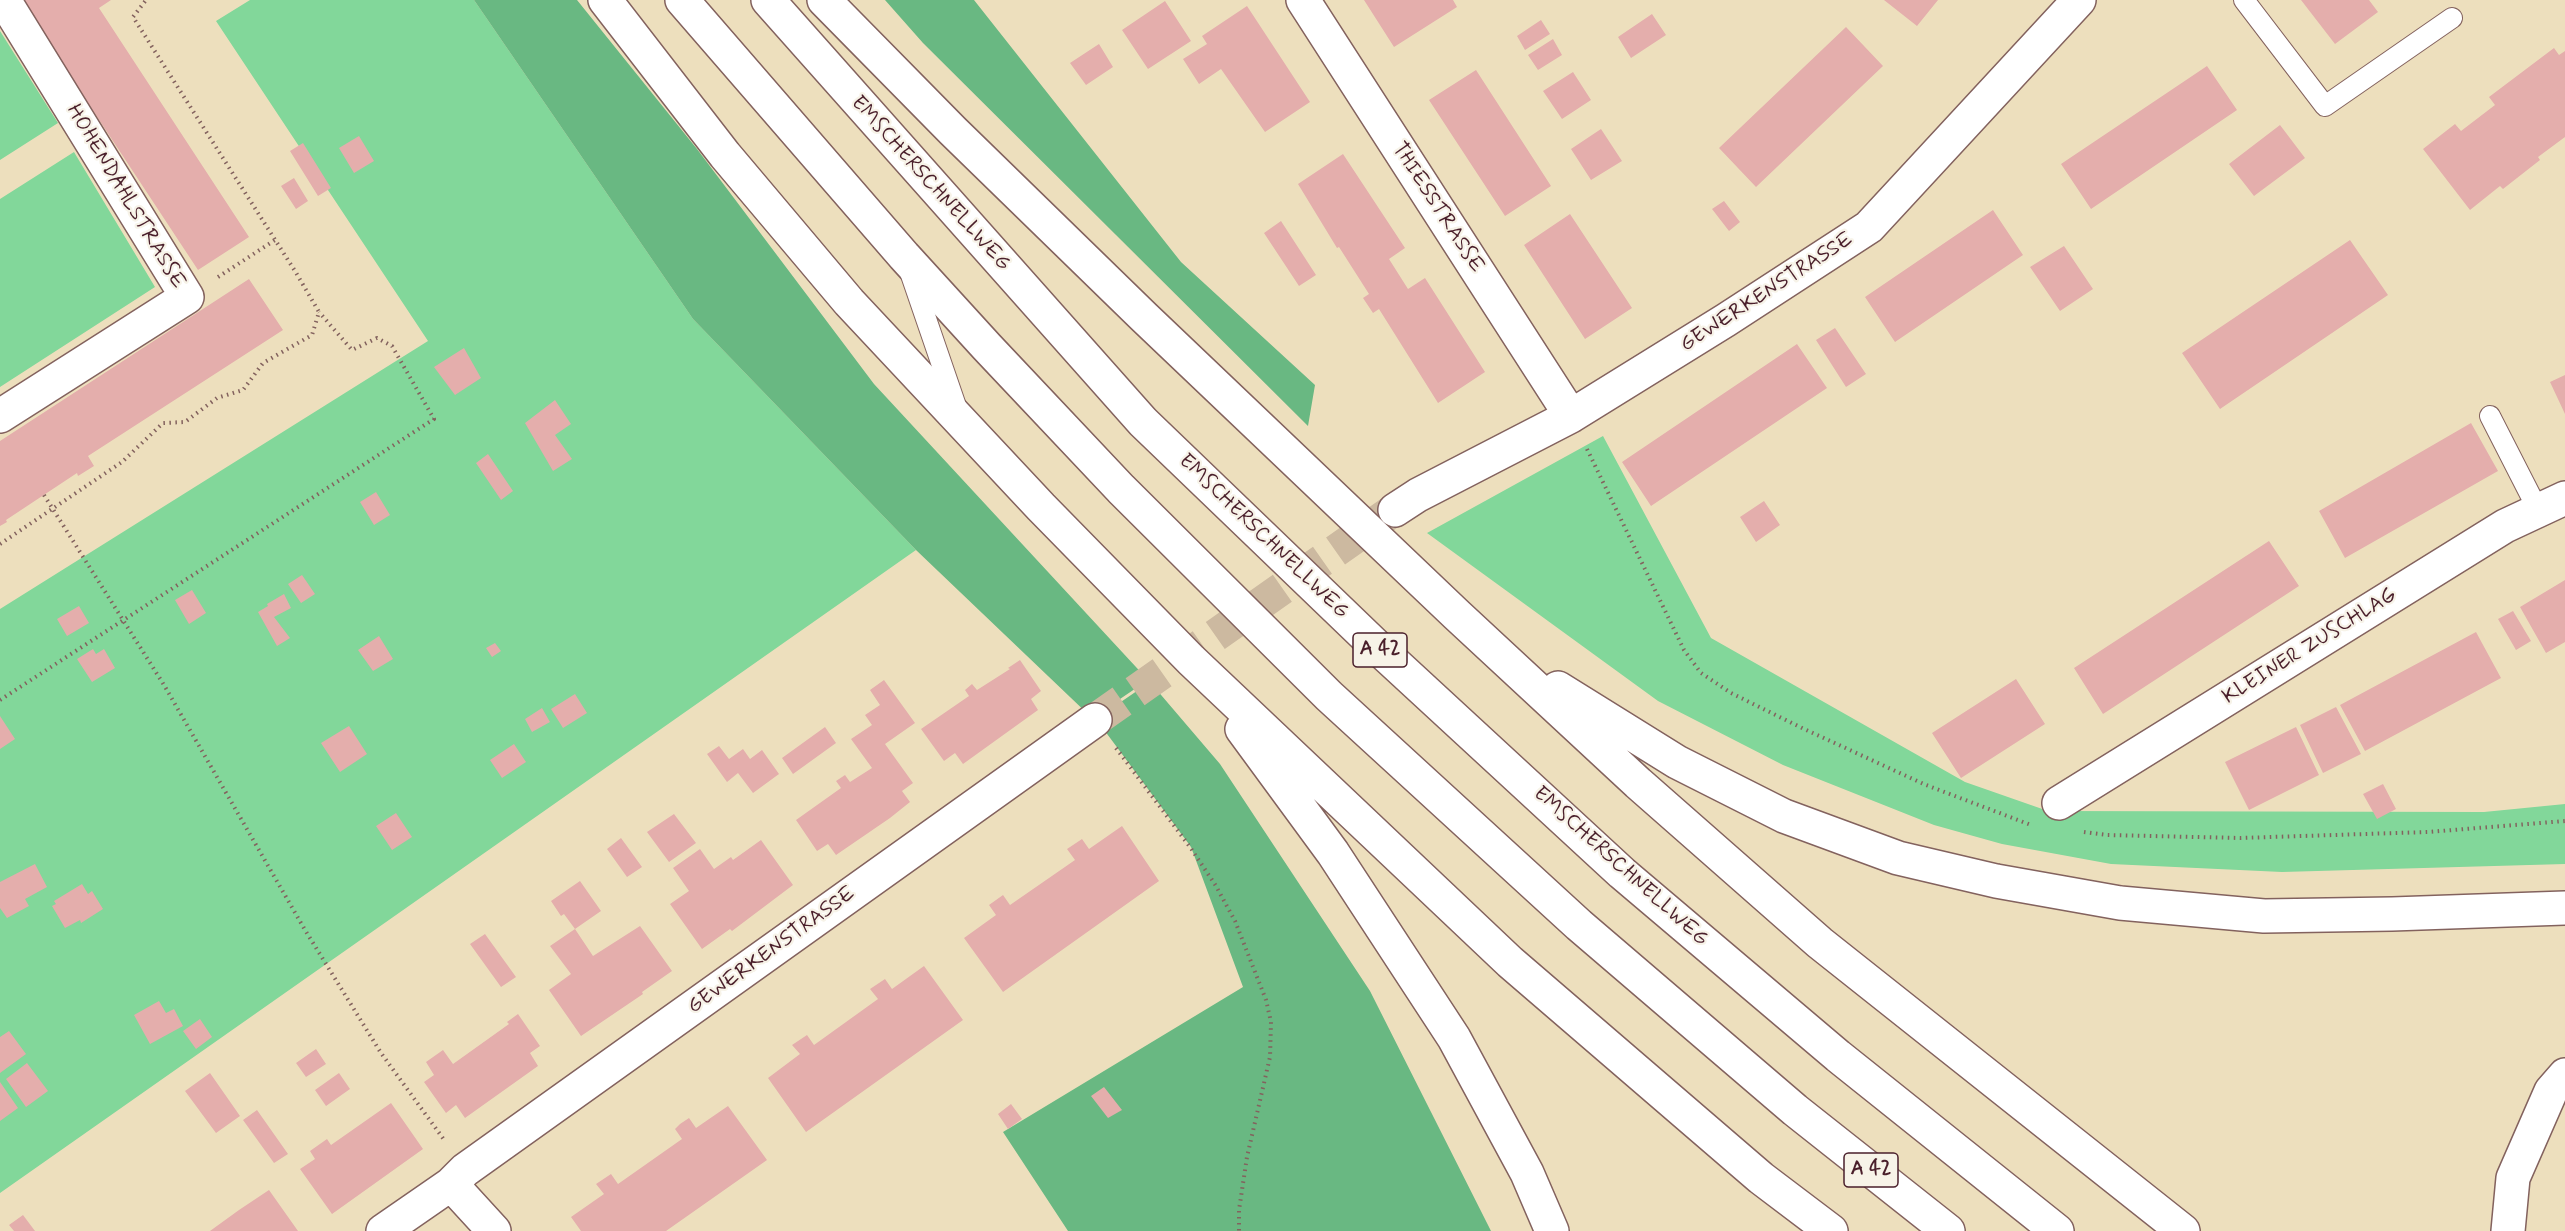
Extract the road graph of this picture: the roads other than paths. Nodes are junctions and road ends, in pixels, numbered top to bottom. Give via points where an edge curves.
1 (4, 0) edge
2 (605, 0) edge
3 (682, 0) edge
4 (768, 0) edge
5 (824, 0) edge
6 (1303, 0) edge
7 (2079, 0) edge
8 (2244, 0) edge
9 (2452, 18) dead end
10 (904, 255) junction
11 (0, 416) edge
12 (1571, 416) junction
13 (2490, 416) dead end
14 (962, 422) junction
15 (2552, 504) edge
16 (1395, 510) tunnel mouth
17 (1457, 615) junction
18 (1191, 660) junction
19 (1095, 720) tunnel mouth
20 (2065, 816) road end
21 (2565, 908) edge
22 (2565, 1075) edge
23 (458, 1177) junction
24 (383, 1231) edge
25 (494, 1231) edge
26 (1552, 1231) edge
27 (1831, 1231) edge
28 (1948, 1231) edge
29 (2057, 1231) edge
30 (2182, 1231) edge
31 (2508, 1231) edge

1 - 11 main road, HOHENDAHLSTRASSE via 187,297
2 - 14 main road via 724,155 841,294
3 - 10 main road, A 42
4 - 29 main road, EMSCHERSCHNELLWEG / A 42 via 1143,422 1377,647 1622,873 1838,1056
5 - 17 main road via 1144,317
6 - 12 main road, THIESSTRASSE
7 - 12 main road, GEWERKENSTRASSE via 1869,227
8 - 9 lane via 2325,106
10 - 14 lane
10 - 28 main road, A 42 via 1121,489 1329,696 1588,933 1795,1110
12 - 16 main road, GEWERKENSTRASSE
13 - 15 lane
14 - 18 main road
15 - 20 main road, KLEINER ZUSCHLAG via 2505,526
17 - 21 main road via 1572,698 1677,762 1784,816 1898,858 1996,881 2120,903 2264,916
17 - 30 main road via 1638,783 1821,943
18 - 26 main road via 1333,853 1454,1038 1527,1173
18 - 27 main road via 1510,962 1761,1178
19 - 23 main road, GEWERKENSTRASSE
22 - 31 main road via 2551,1091 2513,1178
23 - 24 main road, GEWERKENSTRASSE
23 - 25 main road

